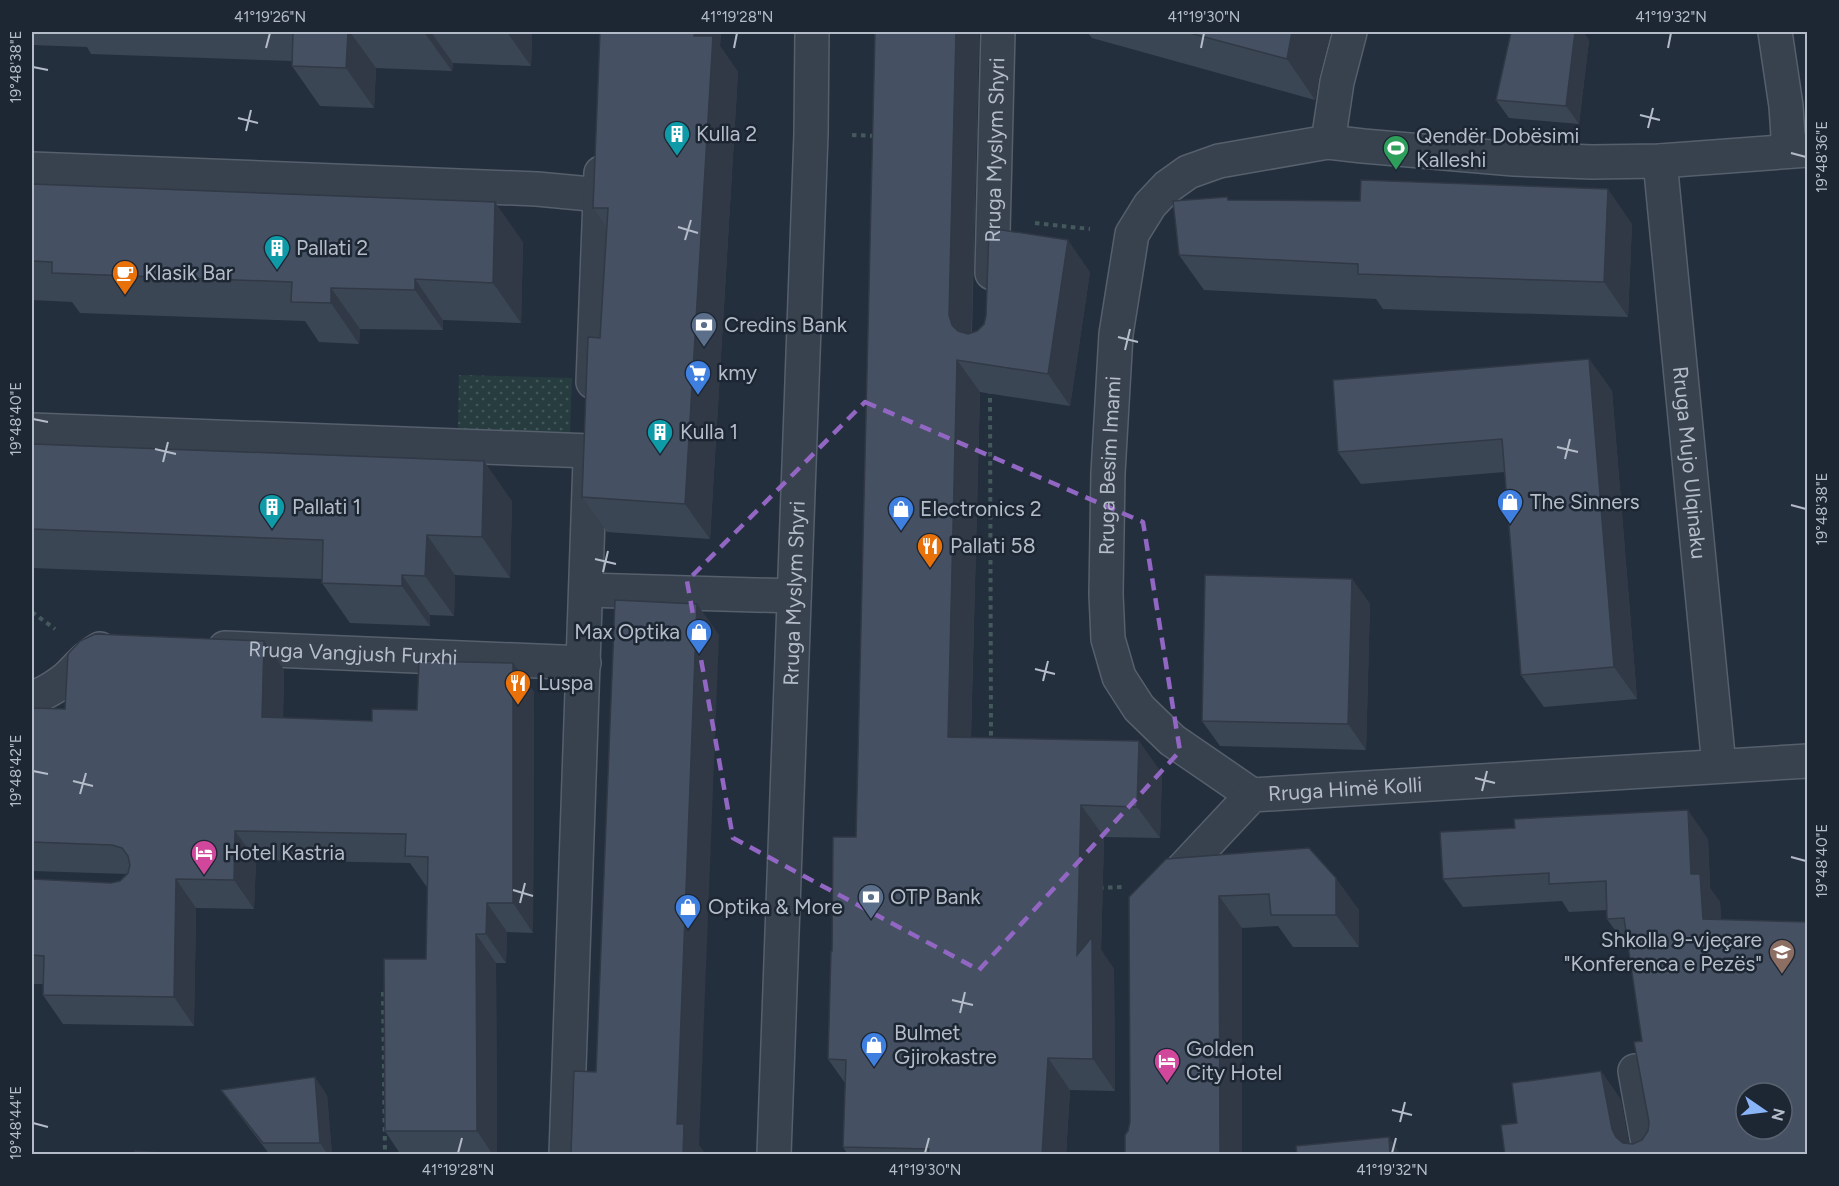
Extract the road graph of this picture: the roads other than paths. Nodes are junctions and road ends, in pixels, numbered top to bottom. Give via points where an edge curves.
1 (812, 32) edge
2 (998, 32) edge
3 (1350, 32) edge
4 (1775, 32) edge
5 (1328, 142) junction
6 (602, 148) edge
7 (1798, 150) edge
8 (1660, 161) junction
9 (32, 169) edge
10 (601, 195) junction
11 (991, 300) edge
12 (32, 430) edge
13 (591, 431) junction
14 (586, 590) junction
15 (794, 596) junction
16 (126, 644) edge
17 (196, 646) edge
18 (584, 663) junction
19 (32, 698) edge
20 (1808, 761) edge
21 (1719, 766) junction
22 (1252, 795) junction
23 (1157, 896) edge
24 (1635, 1071) edge
25 (566, 1155) edge
26 (774, 1155) edge
27 (1650, 1155) edge

1 - 15 street, Rruga Myslym Shyri
2 - 11 street, Rruga Myslym Shyri
3 - 5 street
4 - 7 street via 1786,106
5 - 8 street via 1514,159
5 - 22 street, Rruga Besim Imami via 1219,161 1188,172 1167,187 1132,234 1116,334 1106,594 1108,639 1119,677 1138,708 1172,740
6 - 10 street
7 - 8 street
8 - 21 street, Rruga Mujo Ulqinaku
9 - 10 street via 537,189
10 - 13 street
12 - 13 street
13 - 14 street
14 - 15 street
14 - 18 street
15 - 26 street, Rruga Myslym Shyri
16 - 19 street via 114,643 89,655 68,677
17 - 18 street, Rruga Vangjush Furxhi
18 - 25 street
20 - 21 street, Rruga Himë Kolli
21 - 22 street, Rruga Himë Kolli
22 - 23 street, Rruga Himë Kolli
24 - 27 street

